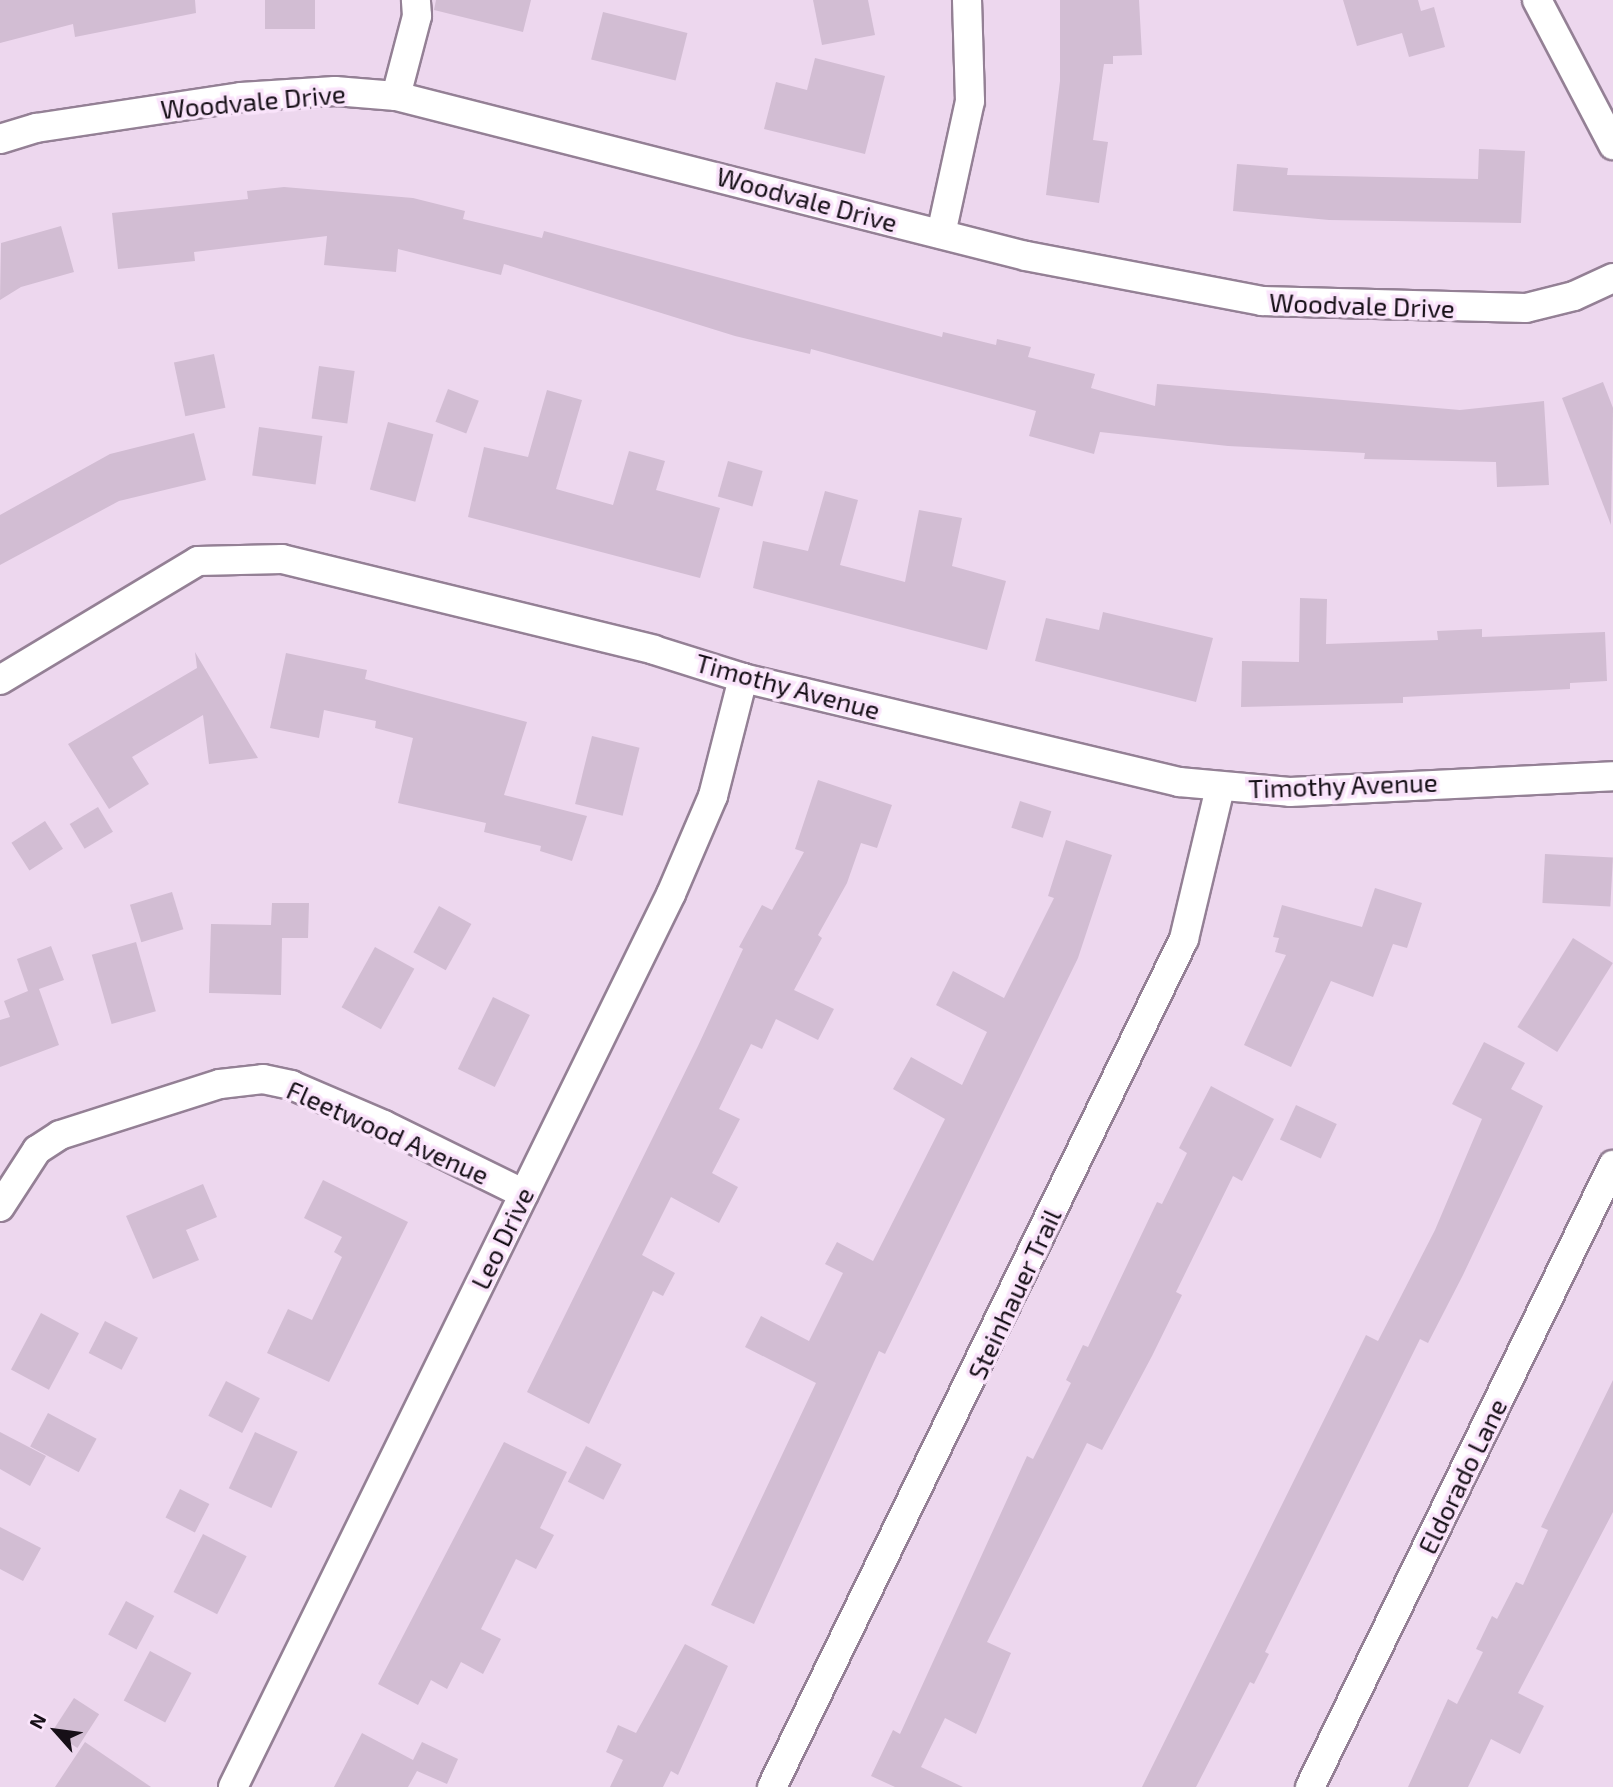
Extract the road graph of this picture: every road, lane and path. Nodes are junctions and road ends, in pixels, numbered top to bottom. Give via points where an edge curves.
1 (416, 0) edge
2 (967, 0) edge
3 (1537, 0) edge
4 (396, 96) junction
5 (0, 139) edge
6 (1613, 145) edge
7 (941, 234) junction
8 (1613, 278) edge
9 (743, 678) junction
10 (0, 680) edge
11 (1613, 776) edge
12 (1220, 788) junction
13 (1613, 1165) edge
14 (524, 1194) junction
15 (0, 1207) edge
16 (233, 1787) edge
17 (772, 1787) edge
18 (1310, 1787) edge

1 - 4 street via 417,16
2 - 7 street via 970,101
3 - 6 street
4 - 5 street, Woodvale Drive via 335,91 241,97 36,128
4 - 7 street, Woodvale Drive
7 - 8 street, Woodvale Drive via 1163,285 1262,301 1525,308 1574,296
9 - 10 street, Timothy Avenue via 654,650 309,564 230,556 198,561 163,578
9 - 12 street, Timothy Avenue
9 - 14 street, Leo Drive via 707,814
11 - 12 street, Timothy Avenue via 1290,792
12 - 17 street, Steinhauer Trail via 1184,939
13 - 18 street, Eldorado Lane
14 - 15 street, Fleetwood Avenue via 384,1125 292,1085 263,1079 220,1084 61,1135 37,1150
14 - 16 street, Leo Drive

